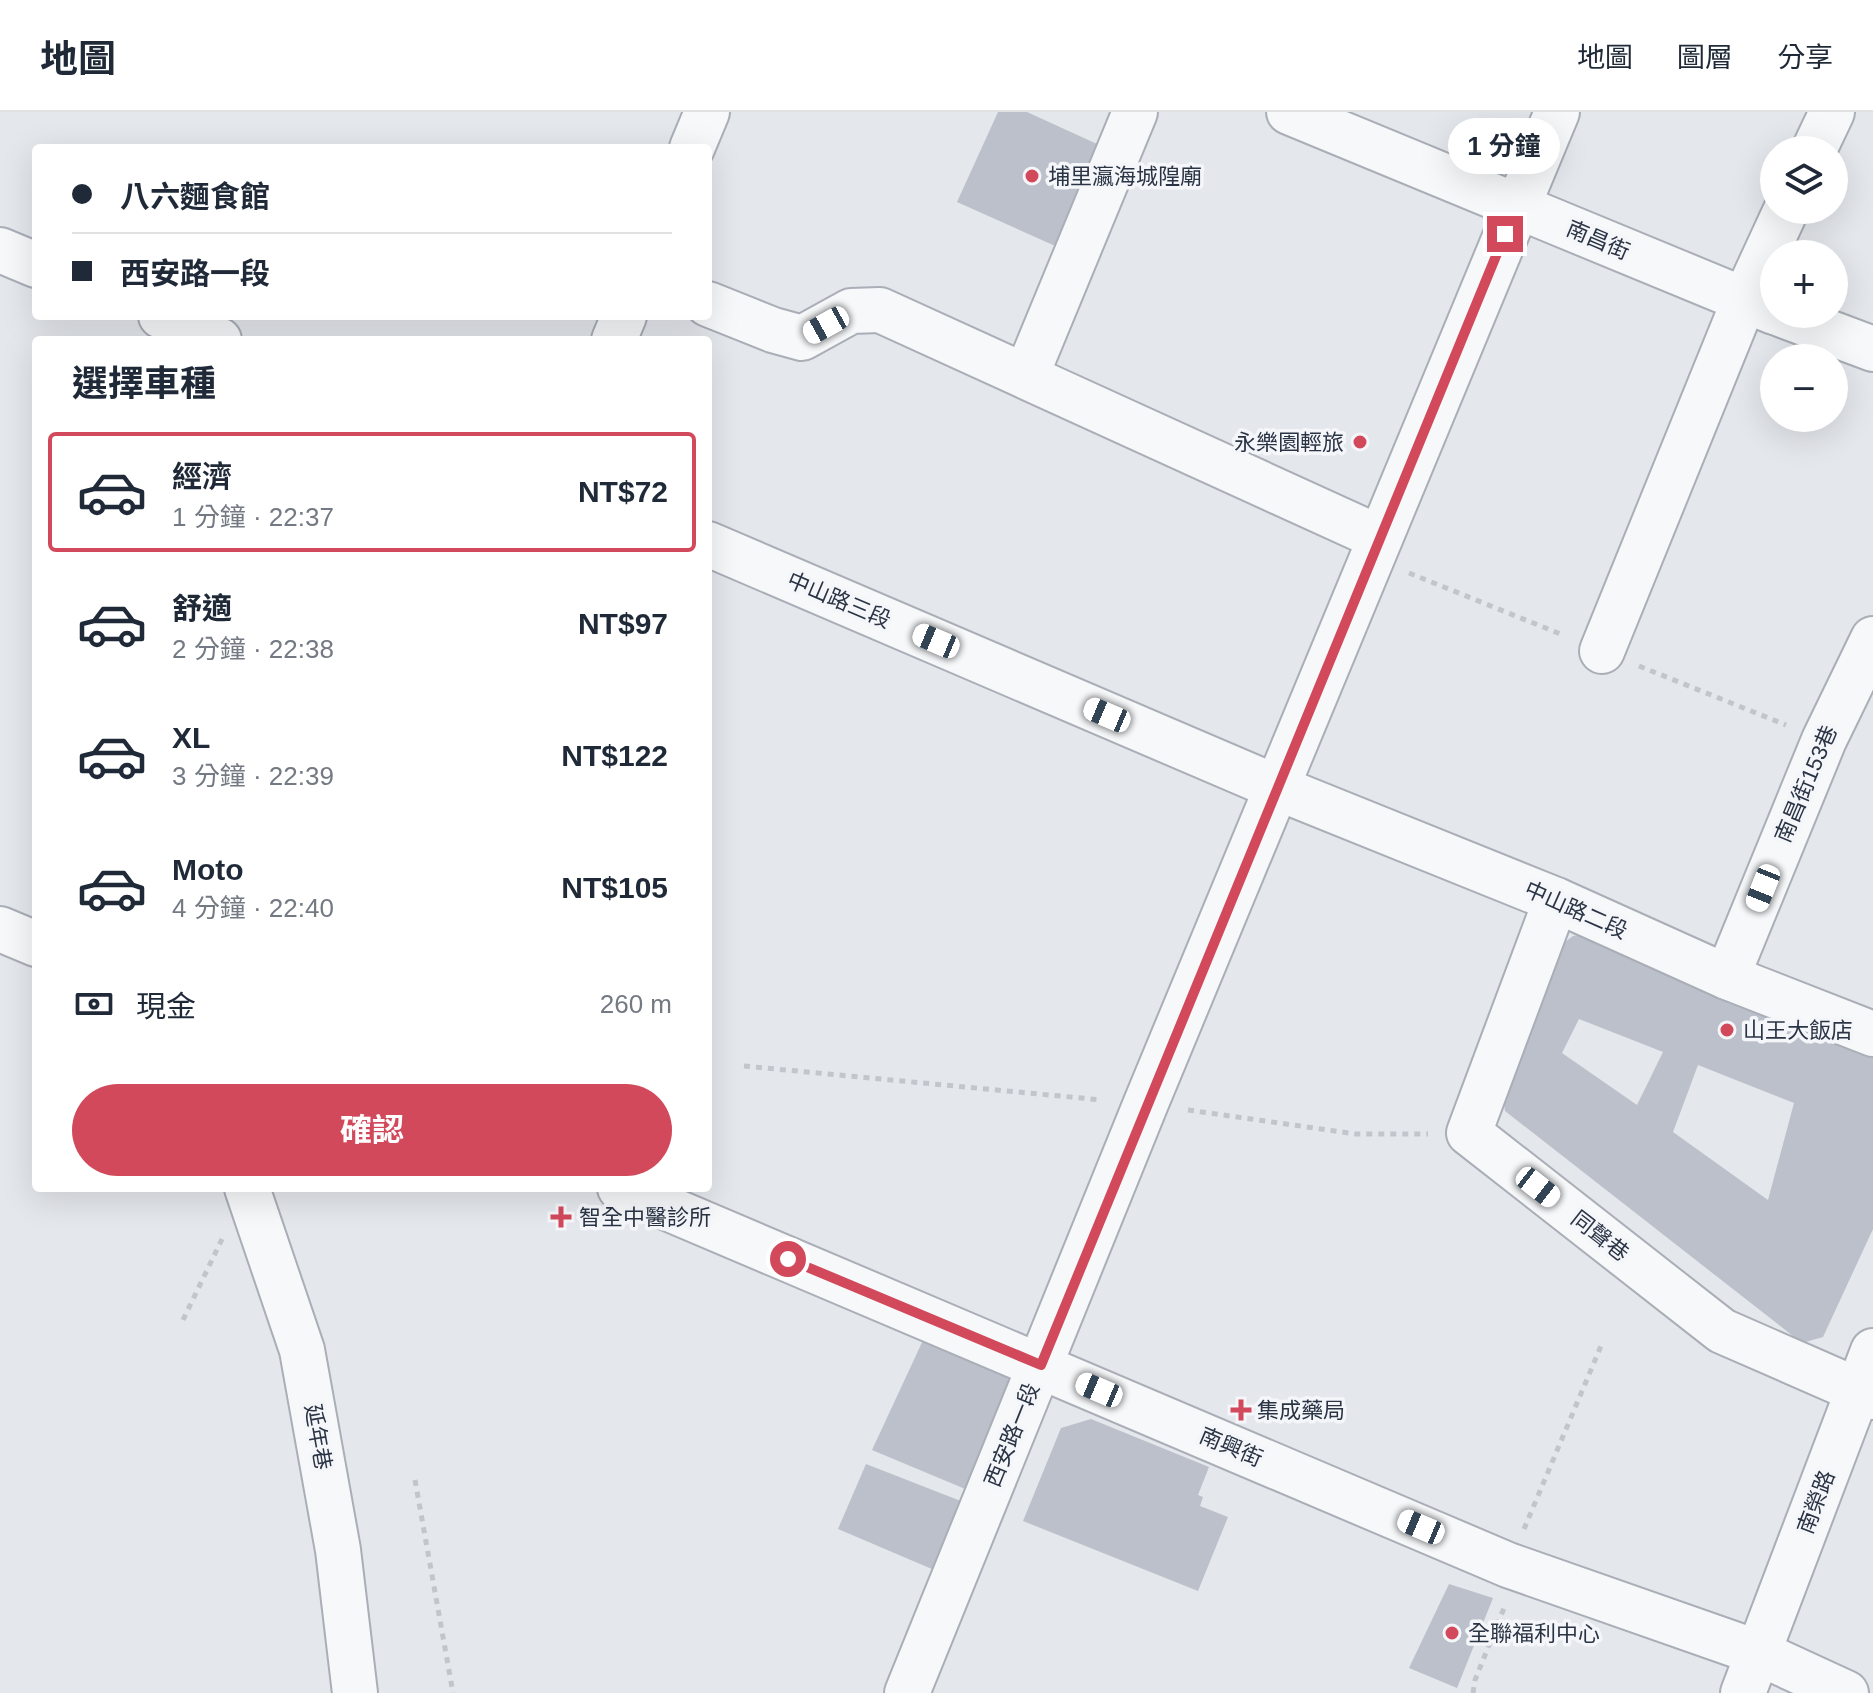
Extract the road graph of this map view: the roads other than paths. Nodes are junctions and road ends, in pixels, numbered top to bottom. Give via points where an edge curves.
1 (707, 112) edge
2 (1135, 112) edge
3 (1289, 112) edge
4 (1557, 112) edge
5 (1832, 112) edge
6 (1821, 136) edge
7 (694, 144) edge
8 (1517, 207) junction
9 (0, 250) edge
10 (32, 263) edge
11 (712, 306) edge
12 (1760, 307) edge
13 (171, 320) edge
14 (1760, 322) edge
15 (1826, 328) edge
16 (209, 336) edge
17 (1871, 342) edge
18 (1026, 376) junction
19 (1380, 538) junction
20 (712, 546) edge
21 (1873, 639) edge
22 (1602, 651) dead end
23 (1278, 788) junction
24 (1556, 900) junction
25 (0, 929) edge
26 (32, 942) edge
27 (1727, 977) junction
28 (1873, 1034) edge
29 (248, 1192) edge
30 (630, 1192) edge
31 (1873, 1351) edge
32 (1041, 1365) junction
33 (1865, 1394) edge
34 (1759, 1653) junction
35 (355, 1693) edge
36 (907, 1693) edge
37 (1743, 1693) edge
38 (1846, 1693) edge

1 - 7 street
2 - 18 street
3 - 8 street, 南昌街
4 - 8 street, 西安路一段
5 - 6 street
8 - 12 street, 南昌街
8 - 19 street, 西安路一段
9 - 10 street
11 - 18 street via 802,338 851,311 880,310
13 - 16 street
14 - 22 street
15 - 17 street, 南昌街
18 - 19 street
19 - 23 street, 西安路一段
20 - 23 street, 中山路三段
21 - 27 street, 南昌街153巷 via 1824,740
23 - 24 street, 中山路二段
23 - 32 street, 西安路一段
24 - 27 street, 中山路二段
24 - 33 street, 同聲巷 via 1469,1133 1722,1331
25 - 26 street
27 - 28 street, 中山路二段
29 - 35 street, 延年巷 via 302,1350 338,1550
30 - 32 street, 南興街
31 - 33 street, 南榮路
32 - 34 street, 南興街 via 1514,1567
32 - 36 street, 西安路一段
33 - 34 street, 南榮路
34 - 37 street, 南榮路
34 - 38 street, 南興街

